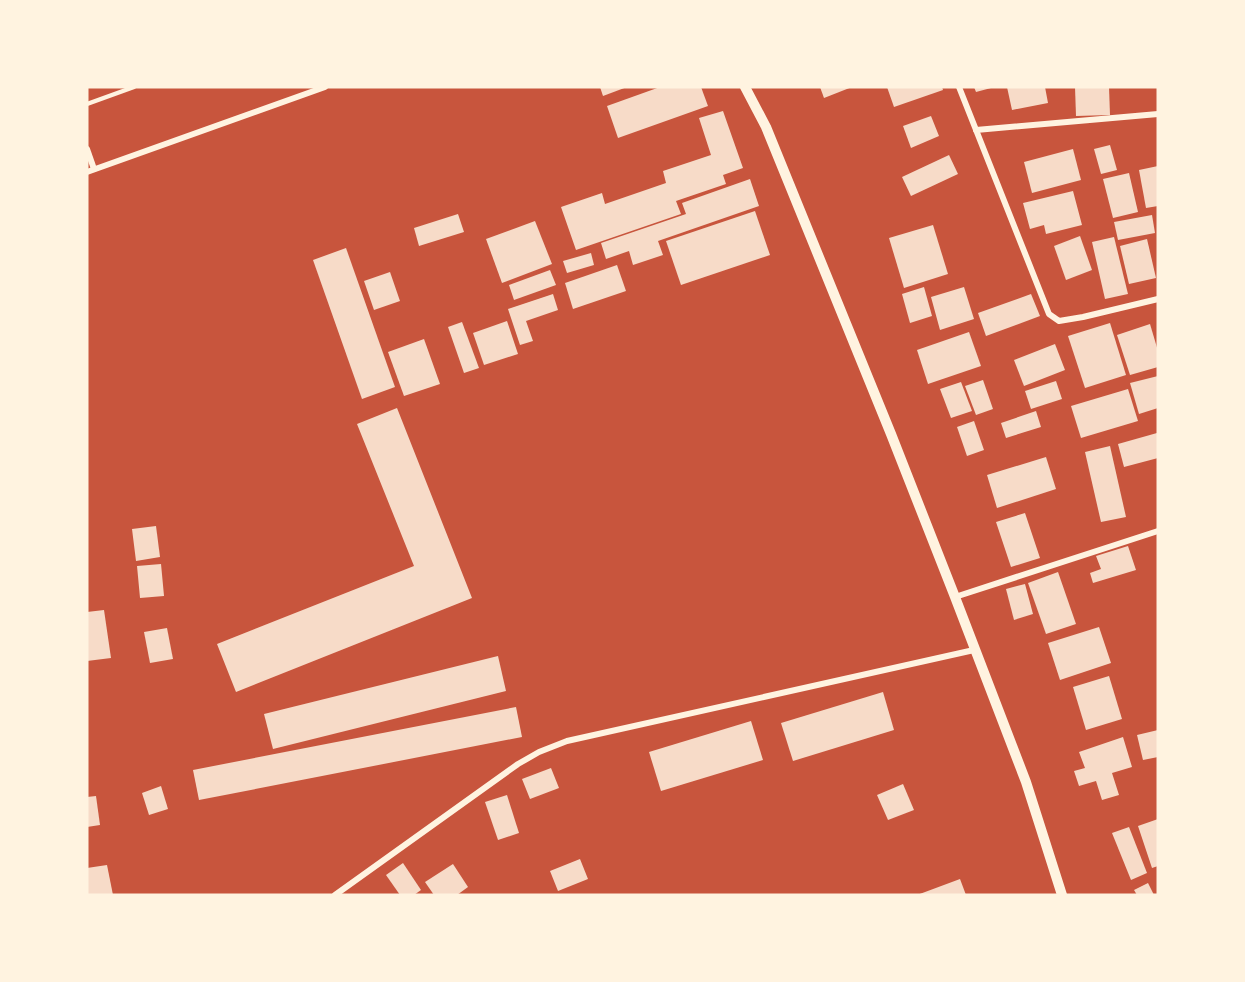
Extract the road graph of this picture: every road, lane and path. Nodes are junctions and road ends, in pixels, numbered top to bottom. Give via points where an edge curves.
1 (134, 87) edge
2 (325, 87) edge
3 (745, 87) edge
4 (959, 87) edge
5 (87, 105) edge
6 (1158, 114) edge
7 (976, 130) junction
8 (87, 149) edge
9 (94, 169) junction
10 (87, 172) edge
11 (1158, 299) edge
12 (1158, 531) edge
13 (955, 597) junction
14 (974, 650) junction
15 (335, 895) edge
16 (1062, 895) edge

1 - 5 lane
2 - 9 street
3 - 13 street via 766,128
4 - 7 street
6 - 7 street
7 - 11 street via 1049,314 1059,321 1083,318
8 - 9 street
9 - 10 street
12 - 13 street
13 - 14 street
14 - 15 street via 567,741 518,764
14 - 16 street via 1026,782

